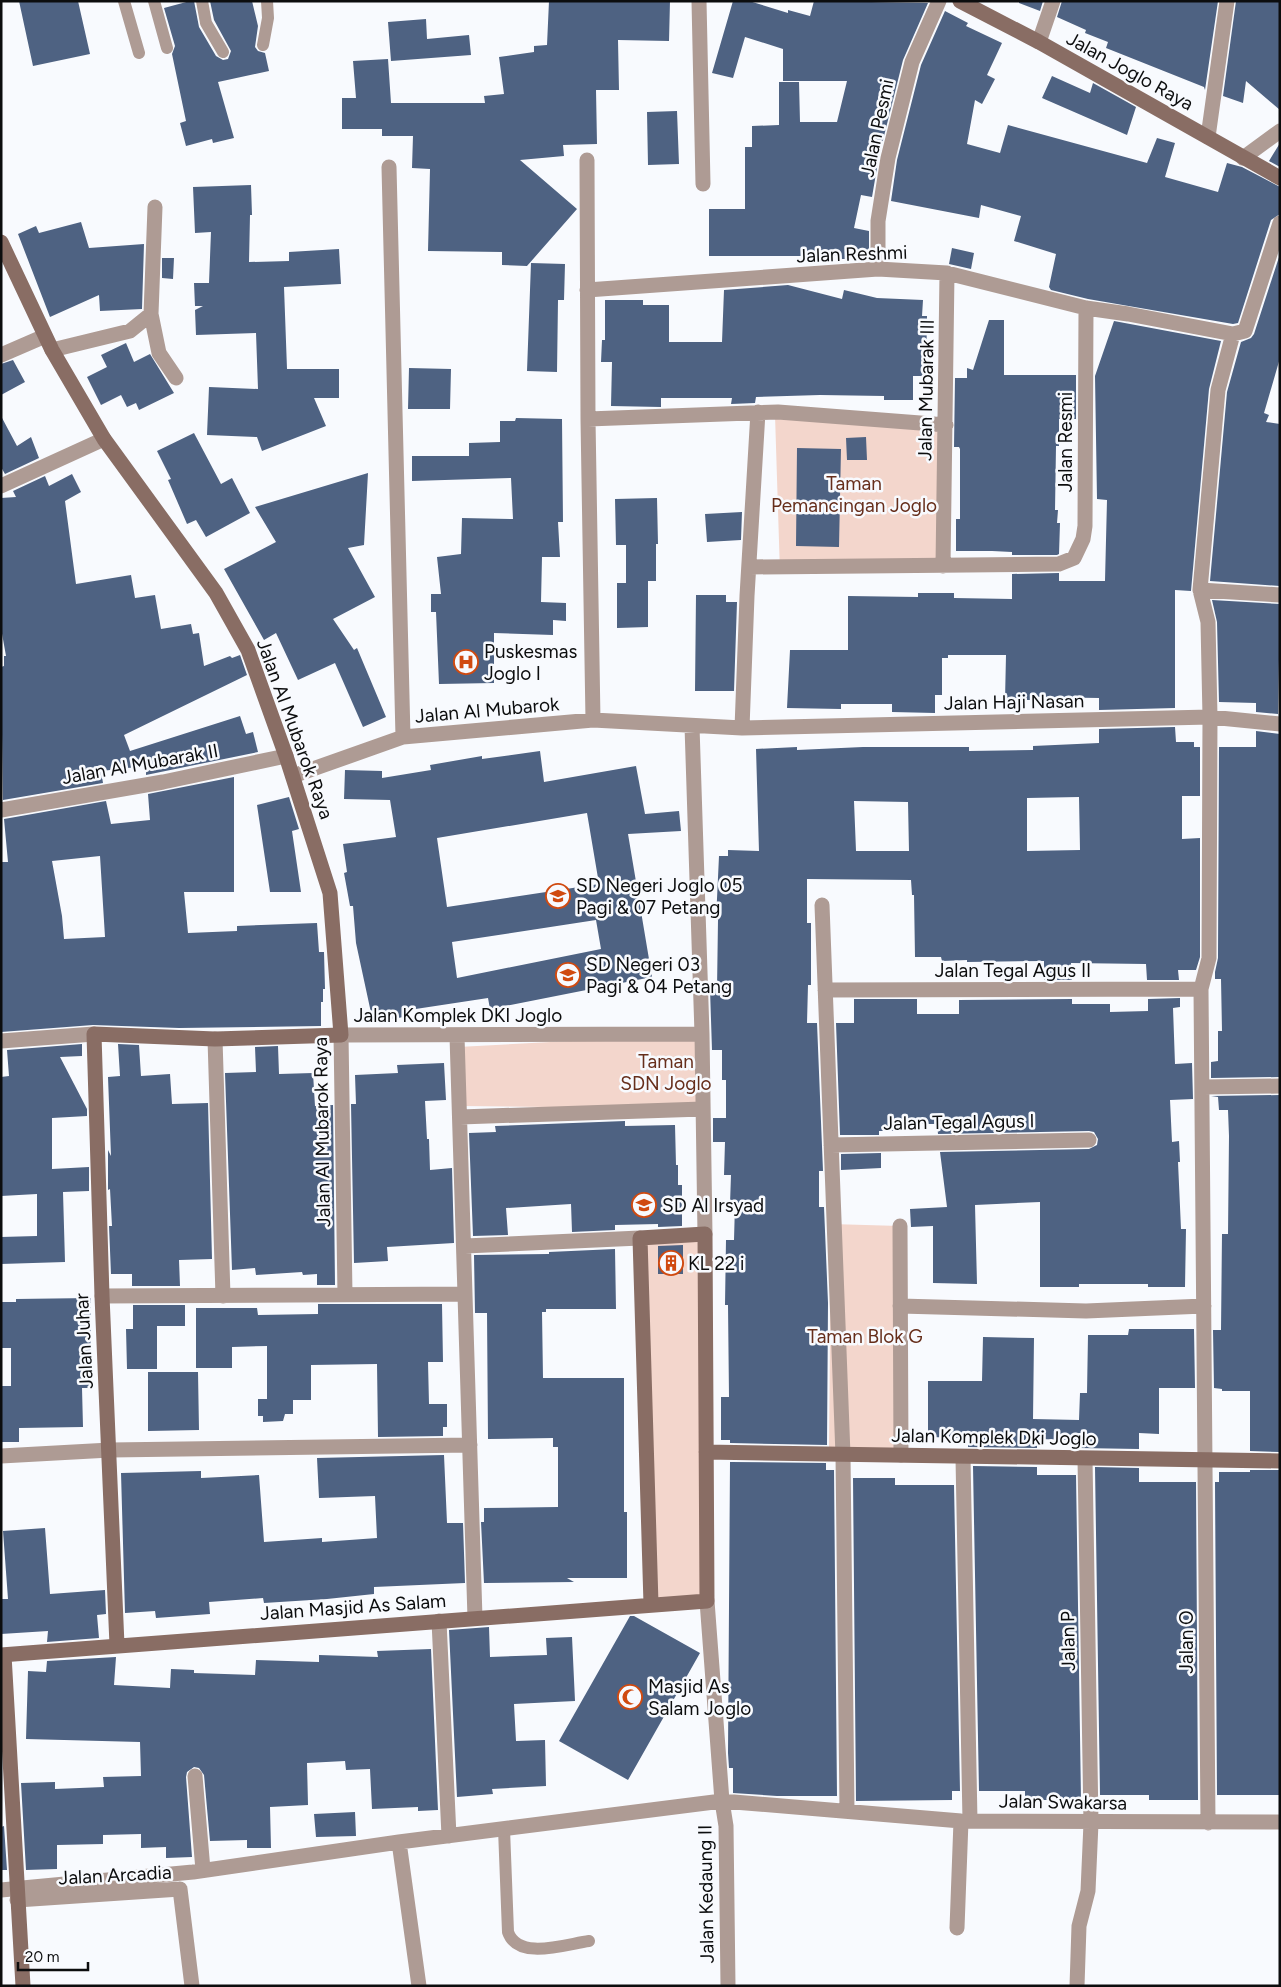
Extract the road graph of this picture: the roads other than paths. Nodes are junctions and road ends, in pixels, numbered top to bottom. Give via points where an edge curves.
1 (124, 1) edge
2 (154, 1) edge
3 (202, 1) edge
4 (268, 1) edge
5 (699, 1) edge
6 (939, 1) edge
7 (960, 1) edge
8 (1053, 1) edge
9 (1227, 1) edge
10 (1039, 42) junction
11 (263, 45) dead end
12 (167, 48) dead end
13 (223, 52) dead end
14 (139, 53) dead end
15 (1280, 131) edge
16 (1208, 137) junction
17 (1243, 158) junction
18 (587, 160) dead end
19 (389, 167) dead end
20 (1280, 178) edge
21 (703, 184) dead end
22 (154, 207) dead end
23 (1280, 223) edge
24 (1, 242) edge
25 (878, 269) junction
26 (947, 273) junction
27 (587, 290) junction
28 (1086, 308) junction
29 (151, 314) junction
30 (1233, 334) junction
31 (46, 336) junction
32 (52, 350) junction
33 (1, 356) edge
34 (176, 378) dead end
35 (758, 412) junction
36 (588, 418) junction
37 (946, 425) junction
38 (104, 439) junction
39 (1, 486) edge
40 (943, 566) junction
41 (750, 567) junction
42 (1200, 590) junction
43 (1280, 595) edge
44 (1210, 717) junction
45 (593, 720) junction
46 (1280, 724) edge
47 (692, 726) junction
48 (742, 728) junction
49 (403, 738) junction
50 (286, 756) junction
51 (293, 776) junction
52 (1, 810) edge
53 (822, 905) dead end
54 (1201, 989) junction
55 (825, 990) junction
56 (94, 1034) junction
57 (702, 1034) junction
58 (342, 1035) junction
59 (458, 1036) junction
60 (215, 1039) junction
61 (1, 1041) edge
62 (1280, 1086) edge
63 (1204, 1087) junction
64 (703, 1109) junction
65 (460, 1117) junction
66 (1089, 1140) dead end
67 (831, 1144) junction
68 (900, 1226) dead end
69 (705, 1234) junction
70 (640, 1238) junction
71 (465, 1246) junction
72 (465, 1294) junction
73 (345, 1295) junction
74 (102, 1296) junction
75 (223, 1296) junction
76 (900, 1306) junction
77 (1204, 1306) junction
78 (470, 1445) junction
79 (110, 1450) junction
80 (706, 1452) junction
81 (842, 1455) junction
82 (902, 1455) junction
83 (1, 1456) edge
84 (963, 1458) junction
85 (1085, 1459) junction
86 (1204, 1460) junction
87 (1280, 1461) edge
88 (707, 1601) junction
89 (651, 1604) junction
90 (475, 1618) junction
91 (439, 1621) junction
92 (117, 1645) junction
93 (3, 1655) edge
94 (195, 1776) dead end
95 (722, 1801) junction
96 (847, 1811) junction
97 (966, 1821) junction
98 (1280, 1822) edge
99 (1091, 1823) junction
100 (1208, 1823) junction
101 (504, 1829) junction
102 (449, 1836) junction
103 (399, 1842) junction
104 (198, 1871) junction
105 (180, 1889) junction
106 (12, 1893) edge
107 (957, 1928) dead end
108 (589, 1941) dead end
109 (23, 1986) edge
110 (192, 1986) edge
111 (419, 1986) edge
112 (728, 1986) edge
113 (1077, 1986) edge

1 - 14 lane
2 - 12 lane
3 - 13 lane via 206,23
4 - 11 lane
5 - 21 street
6 - 25 street, Jalan Pesmi via 912,62 888,158 878,221
7 - 10 street, Jalan Joglo Raya
8 - 10 street
9 - 16 street
10 - 16 street, Jalan Joglo Raya
15 - 17 street
16 - 17 street, Jalan Joglo Raya
17 - 20 street, Jalan Joglo Raya
18 - 27 street
19 - 49 street
22 - 29 street
23 - 30 street via 1244,332
24 - 31 street, Jalan Al Mubarok Raya
25 - 26 street, Jalan Reshmi
25 - 27 street, Jalan Reshmi
26 - 28 street, Jalan Reshmi
26 - 37 street, Jalan Mubarak III
27 - 36 street
28 - 30 street, Jalan Reshmi
28 - 40 street, Jalan Resmi via 1085,526 1083,540 1074,558 1059,564
29 - 32 street via 130,331
29 - 34 street via 159,354
30 - 42 street via 1218,390
31 - 32 street, Jalan Al Mubarok Raya
31 - 33 street
32 - 38 street, Jalan Al Mubarok Raya
35 - 36 street
35 - 37 street
35 - 41 street
36 - 45 street
37 - 40 street, Jalan Mubarak III
38 - 39 street
38 - 50 street, Jalan Al Mubarok Raya via 216,593 248,650
40 - 41 street
41 - 48 street
42 - 43 street
42 - 44 street via 1208,622
44 - 46 street, Jalan Haji Nasan
44 - 48 street, Jalan Haji Nasan
44 - 54 street, Jalan O via 1209,958
45 - 47 street, Jalan Al Mubarok
45 - 49 street, Jalan Al Mubarok
47 - 48 street, Jalan Haji Nasan
47 - 57 street
49 - 51 street, Jalan Al Mubarok
50 - 51 street, Jalan Al Mubarok Raya
50 - 52 street, Jalan Al Mubarak II via 163,782
51 - 58 street, Jalan Al Mubarok Raya via 330,893
53 - 55 street
54 - 55 street, Jalan Tegal Agus II
54 - 63 street, Jalan O
55 - 67 street
56 - 60 street, Jalan Komplek DKI Joglo
56 - 61 street
56 - 74 street, Jalan Juhar
57 - 59 street, Jalan Komplek DKI Joglo
57 - 64 street
58 - 59 street, Jalan Komplek DKI Joglo
58 - 60 street, Jalan Komplek DKI Joglo
58 - 73 street, Jalan Al Mubarok Raya
59 - 65 street
60 - 75 street
62 - 63 street
63 - 77 street, Jalan O
64 - 65 street
64 - 69 street
65 - 71 street
66 - 67 street, Jalan Tegal Agus I
67 - 81 street
68 - 76 street
69 - 70 street
69 - 80 street
70 - 71 street
70 - 89 street
71 - 72 street
72 - 73 street
72 - 78 street
73 - 75 street
74 - 75 street
74 - 79 street, Jalan Juhar
76 - 77 street via 1086,1310
76 - 82 street
77 - 86 street, Jalan O
78 - 79 street
78 - 90 street
79 - 83 street
79 - 92 street, Jalan Juhar
80 - 81 street, Jalan Komplek Dki Joglo
80 - 88 street
81 - 82 street, Jalan Komplek Dki Joglo
81 - 96 street
82 - 84 street, Jalan Komplek Dki Joglo
84 - 85 street, Jalan Komplek Dki Joglo
84 - 97 street
85 - 86 street, Jalan Komplek Dki Joglo
85 - 99 street, Jalan P
86 - 87 street, Jalan Komplek Dki Joglo
86 - 100 street, Jalan O
88 - 89 street, Jalan Masjid As Salam
88 - 95 street, Jalan Kedaung II
89 - 90 street, Jalan Masjid As Salam
90 - 91 street, Jalan Masjid As Salam
91 - 92 street, Jalan Masjid As Salam
91 - 102 street
92 - 93 street, Jalan Masjid As Salam
93 - 106 street
94 - 104 street
95 - 96 street, Jalan Swakarsa
95 - 101 street, Jalan Swakarsa
95 - 112 street, Jalan Kedaung II via 726,1826
96 - 97 street, Jalan Swakarsa
97 - 99 street, Jalan Swakarsa
97 - 107 street
98 - 100 street, Jalan Swakarsa
99 - 100 street, Jalan Swakarsa
99 - 113 street, Jalan P via 1088,1891 1079,1926
101 - 102 street, Jalan Swakarsa
101 - 108 lane via 510,1938 517,1945 537,1948
102 - 103 street, Jalan Swakarsa
103 - 104 street, Jalan Swakarsa
103 - 111 street
104 - 105 street
104 - 106 street, Jalan Swakarsa
105 - 106 street, Jalan Arcadia
105 - 110 street, Jalan Arcadia
106 - 109 street

